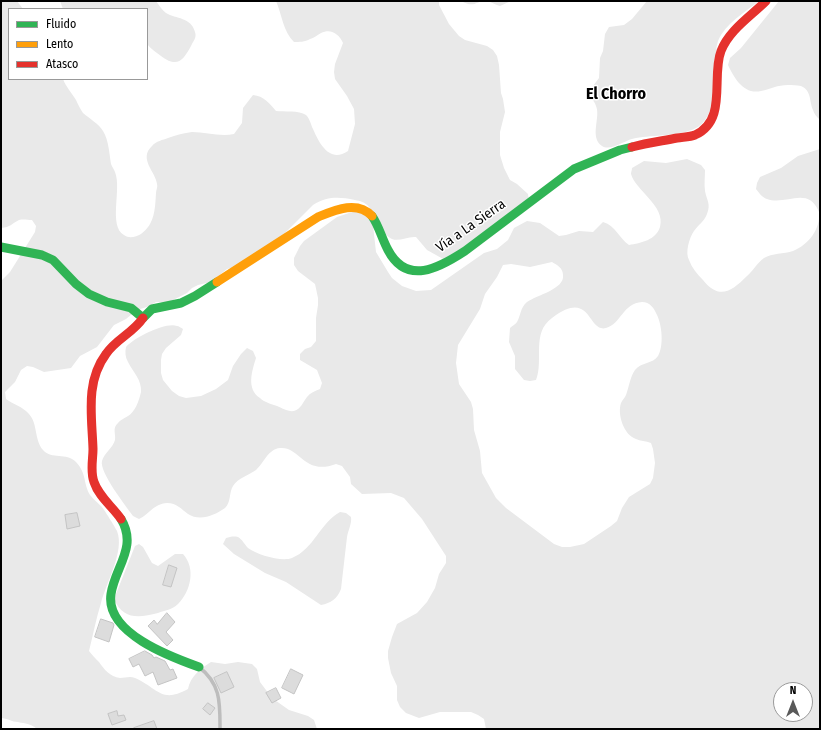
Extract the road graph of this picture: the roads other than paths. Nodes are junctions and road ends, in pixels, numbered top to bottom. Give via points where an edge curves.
1 (766, 1) edge
2 (1, 247) edge
3 (143, 318) junction
4 (199, 667) joint
5 (220, 729) edge

1 - 3 street, Vía a La Sierra via 727,39 718,62 716,108 710,123 703,131 695,135 620,150 574,169 451,260 429,270 411,270 396,262 386,247 373,216 368,212 350,207 334,210 318,217 195,296 181,303 152,309
2 - 3 street via 42,255 53,260 89,294 131,308
3 - 4 street, Vía a La Sierra via 101,361 96,374 91,406 93,480 97,491 120,517 127,532 125,555 111,596 112,607 118,620 136,637 166,655
4 - 5 lane via 211,679 218,693

